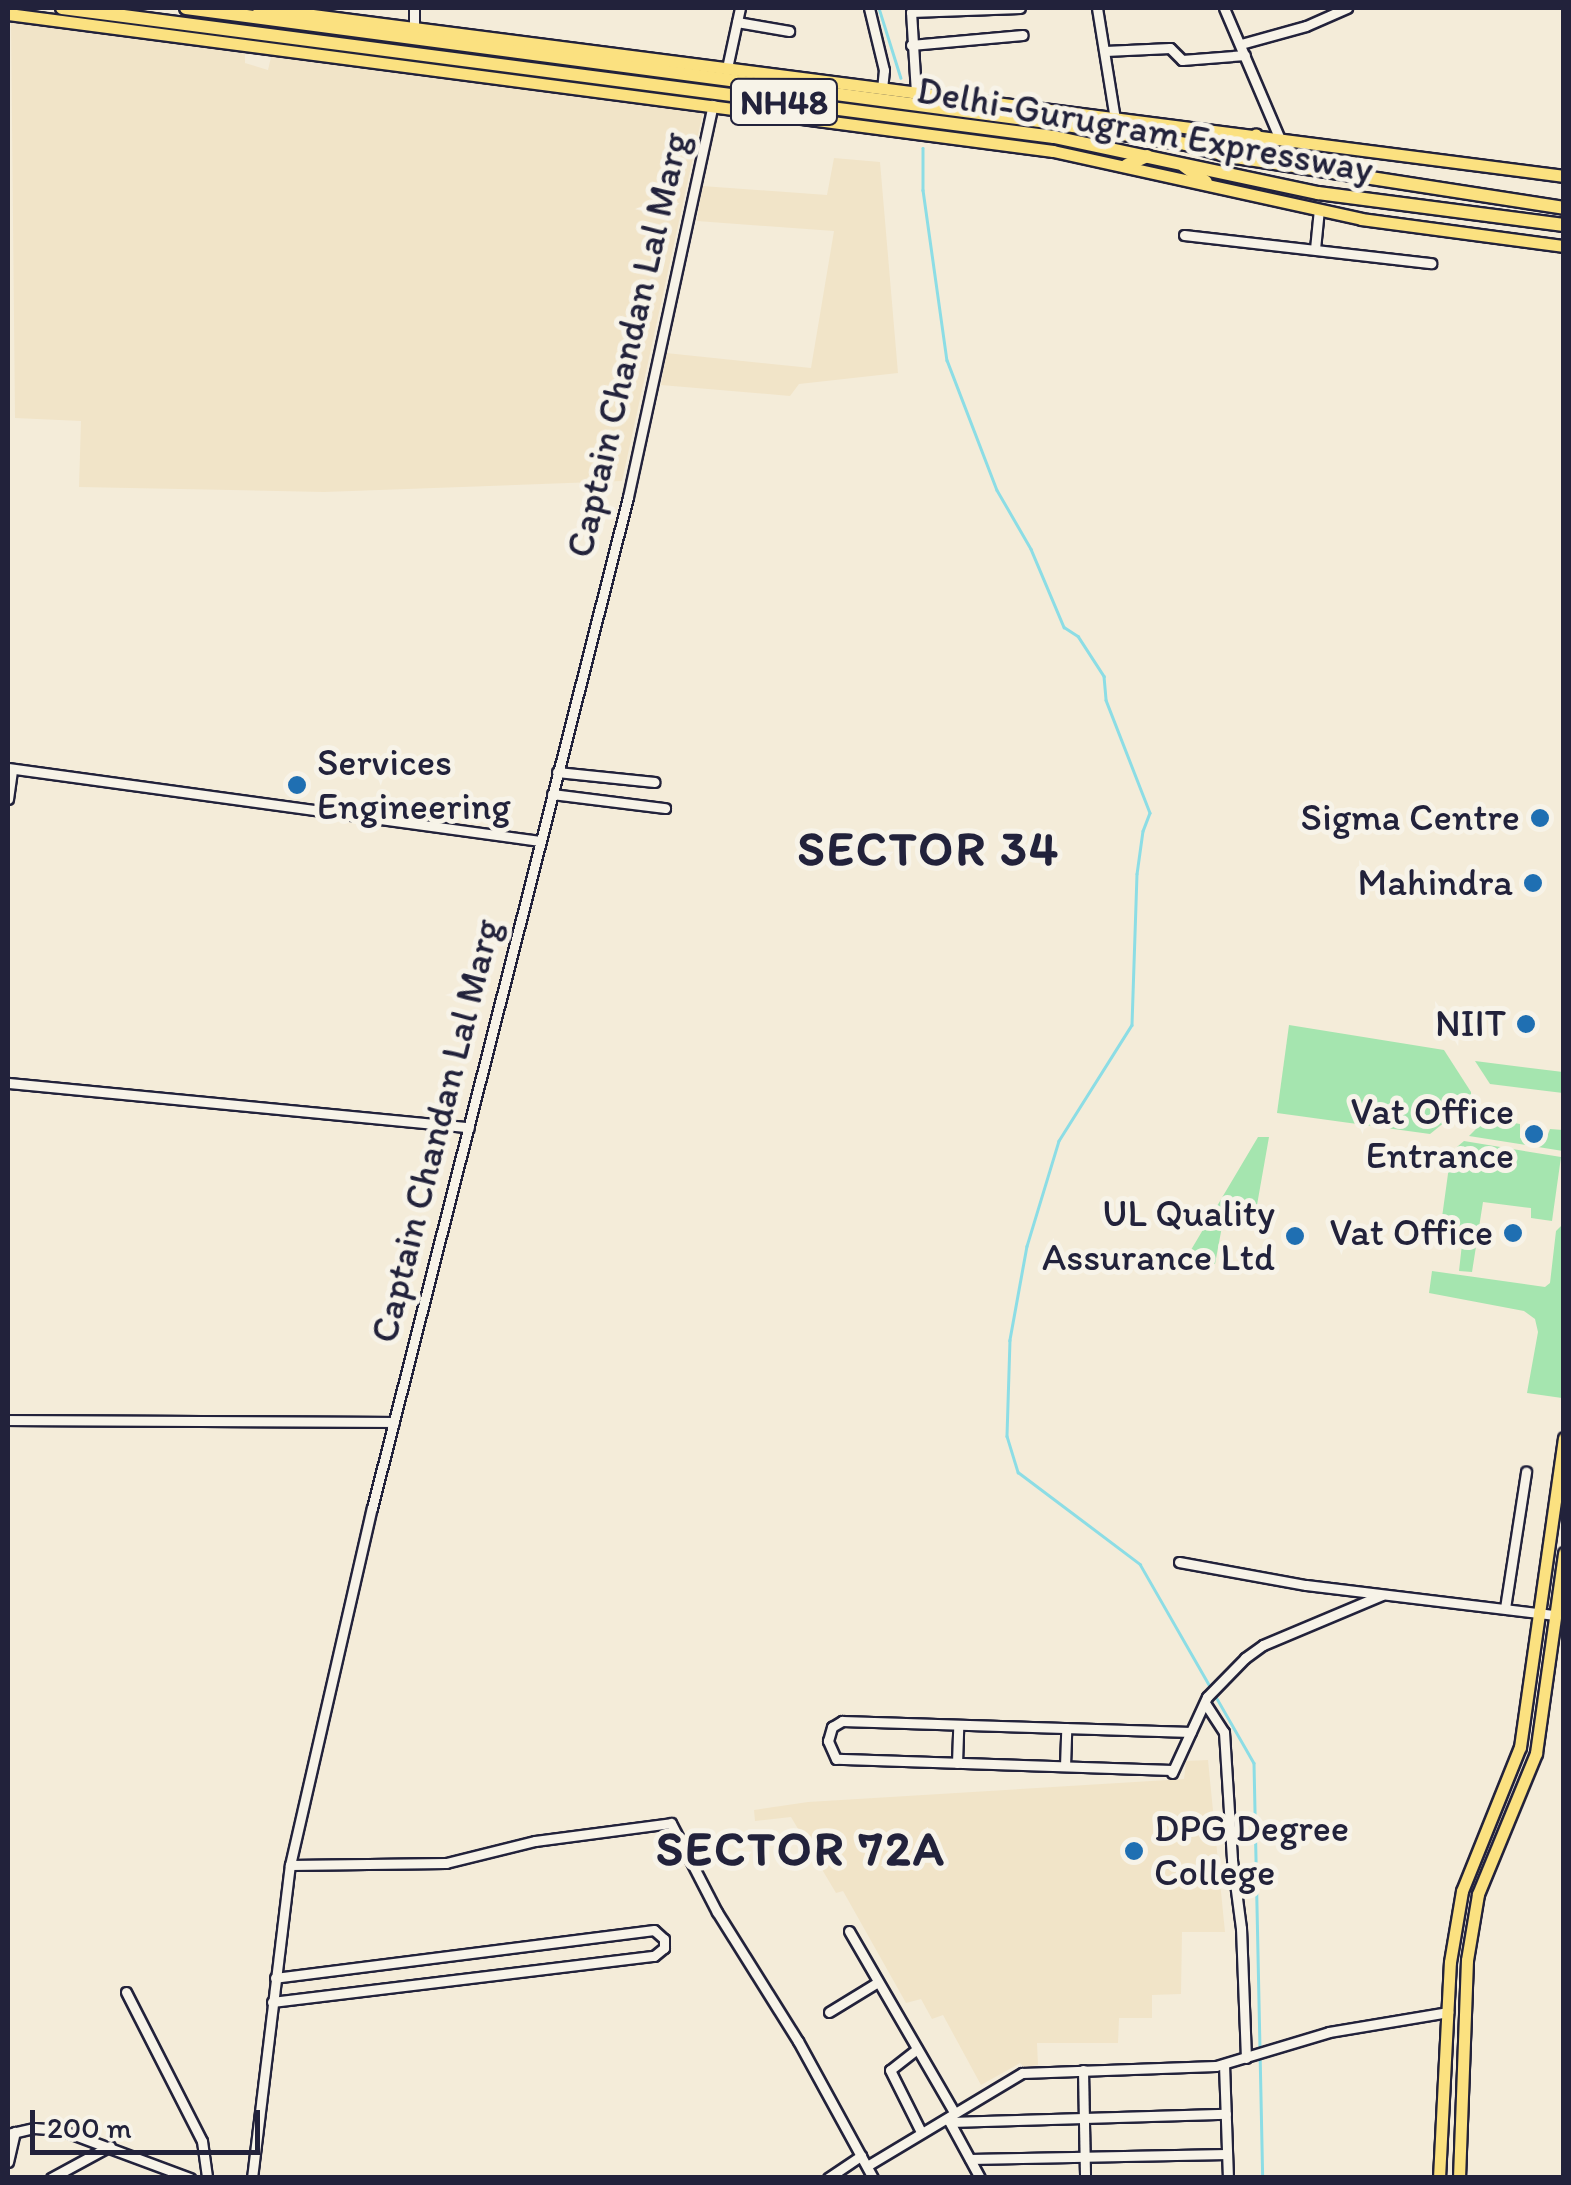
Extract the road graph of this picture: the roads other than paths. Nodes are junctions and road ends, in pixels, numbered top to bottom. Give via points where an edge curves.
1 (62, 8) edge
2 (186, 8) edge
3 (258, 8) edge
4 (414, 8) edge
5 (740, 8) edge
6 (870, 8) edge
7 (1020, 8) edge
8 (1097, 8) edge
9 (1224, 8) edge
10 (1347, 8) edge
11 (8, 14) edge
12 (737, 22) junction
13 (414, 28) junction
14 (789, 31) dead end
15 (1023, 36) dead end
16 (1241, 44) junction
17 (911, 45) junction
18 (1105, 52) junction
19 (1246, 55) junction
20 (727, 68) junction
21 (882, 88) junction
22 (860, 91) junction
23 (916, 93) junction
24 (713, 105) junction
25 (1115, 119) junction
26 (1256, 136) junction
27 (1280, 139) junction
28 (1147, 156) junction
29 (1229, 156) junction
30 (1180, 163) junction
31 (1126, 165) junction
32 (1564, 176) edge
33 (1206, 182) junction
34 (1319, 208) junction
35 (1564, 208) edge
36 (1564, 225) edge
37 (1184, 235) dead end
38 (1564, 246) edge
39 (1316, 248) junction
40 (1430, 263) dead end
41 (10, 769) edge
42 (557, 772) junction
43 (654, 782) dead end
44 (552, 794) junction
45 (8, 799) edge
46 (665, 808) dead end
47 (540, 842) junction
48 (8, 1083) edge
49 (469, 1127) junction
50 (8, 1420) edge
51 (394, 1422) junction
52 (1564, 1438) edge
53 (1526, 1472) dead end
54 (1564, 1554) edge
55 (1179, 1562) dead end
56 (1384, 1594) junction
57 (1505, 1608) junction
58 (1539, 1612) junction
59 (1554, 1615) junction
60 (1206, 1700) junction
61 (958, 1725) junction
62 (1066, 1728) junction
63 (1190, 1732) junction
64 (956, 1763) junction
65 (1064, 1766) junction
66 (1481, 1843) junction
67 (1497, 1848) junction
68 (290, 1865) junction
69 (848, 1932) dead end
70 (275, 1978) junction
71 (878, 1982) junction
72 (126, 1992) dead end
73 (272, 2002) junction
74 (829, 2012) dead end
75 (1448, 2012) junction
76 (917, 2049) junction
77 (1251, 2057) junction
78 (1224, 2064) junction
79 (1083, 2070) junction
80 (1226, 2114) junction
81 (1084, 2115) junction
82 (950, 2117) junction
83 (921, 2132) junction
84 (11, 2133) edge
85 (110, 2146) junction
86 (1227, 2154) junction
87 (861, 2156) junction
88 (1085, 2156) junction
89 (970, 2160) junction
90 (8, 2162) edge
91 (867, 2166) junction
92 (51, 2178) edge
93 (190, 2178) edge
94 (206, 2178) edge
95 (252, 2178) edge
96 (828, 2178) edge
97 (873, 2178) edge
98 (980, 2178) edge
99 (1085, 2178) edge
100 (1228, 2178) edge
101 (1440, 2178) edge
102 (1459, 2178) edge

1 - 28 highway, Delhi-Gurugram Expressway / NH48 via 1054,137
2 - 22 highway, Delhi-Gurugram Expressway / NH48
3 - 13 main road
4 - 13 street
5 - 12 street
6 - 21 street
7 - 17 street via 912,11
8 - 18 street
9 - 16 street
10 - 16 street
11 - 24 main road
12 - 14 street
12 - 20 street
13 - 20 main road
15 - 17 street
16 - 19 street
17 - 23 street
18 - 19 street via 1170,48 1182,60
18 - 25 street
19 - 27 street
20 - 22 main road
21 - 22 main road
21 - 23 main road
22 - 29 highway, Delhi-Gurugram Expressway / NH48
23 - 25 main road
24 - 31 main road
24 - 42 street, Captain Chandan Lal Marg via 628,497
25 - 26 main road
26 - 27 main road
26 - 29 highway
27 - 32 main road
28 - 30 highway, Delhi-Gurugram Expressway / NH48
28 - 31 highway
29 - 35 highway, Delhi-Gurugram Expressway / NH48
30 - 33 highway
30 - 36 highway, Delhi-Gurugram Expressway / NH48 via 1318,193
31 - 33 main road
33 - 34 main road
34 - 38 main road
34 - 39 street
37 - 39 street
39 - 40 street
41 - 45 street
41 - 47 street
42 - 43 street
42 - 44 street, Captain Chandan Lal Marg
44 - 46 street
44 - 47 street, Captain Chandan Lal Marg
47 - 49 street, Captain Chandan Lal Marg
48 - 49 street
49 - 51 street, Captain Chandan Lal Marg
50 - 51 street
51 - 68 street, Captain Chandan Lal Marg
52 - 58 main road
53 - 57 street
54 - 59 main road
55 - 56 street
56 - 57 street
56 - 60 street via 1264,1645
57 - 58 street
58 - 59 street
58 - 66 main road via 1520,1747
59 - 67 main road via 1536,1753
60 - 63 street
60 - 77 street via 1224,1732
61 - 62 street
61 - 64 street
61 - 64 street via 838,1722 828,1741 836,1758
62 - 63 street
62 - 65 street
63 - 65 street via 1172,1773
64 - 65 street
66 - 67 main road
66 - 75 main road via 1462,1891
67 - 102 main road via 1478,1894 1467,1960
68 - 70 street, Captain Chandan Lal Marg
68 - 87 street via 446,1863 535,1841 671,1823
69 - 71 street
70 - 73 street, Captain Chandan Lal Marg
70 - 73 street via 654,1930 664,1939 654,1956
71 - 74 street
71 - 76 street
72 - 94 street via 202,2142
73 - 95 street, Captain Chandan Lal Marg
75 - 77 street via 1329,2032
75 - 101 main road
76 - 82 street
76 - 83 street via 890,2070
77 - 78 street
78 - 79 street
78 - 80 street
79 - 81 street
79 - 82 street via 1022,2074
80 - 81 street
80 - 86 street
81 - 82 street
81 - 88 street
82 - 83 street
82 - 89 street
83 - 91 street
84 - 85 street via 61,2130
84 - 90 street
85 - 92 street
85 - 93 street
86 - 88 street
86 - 100 street
87 - 91 street
87 - 96 street
88 - 89 street
88 - 99 street
89 - 98 street
91 - 97 street

